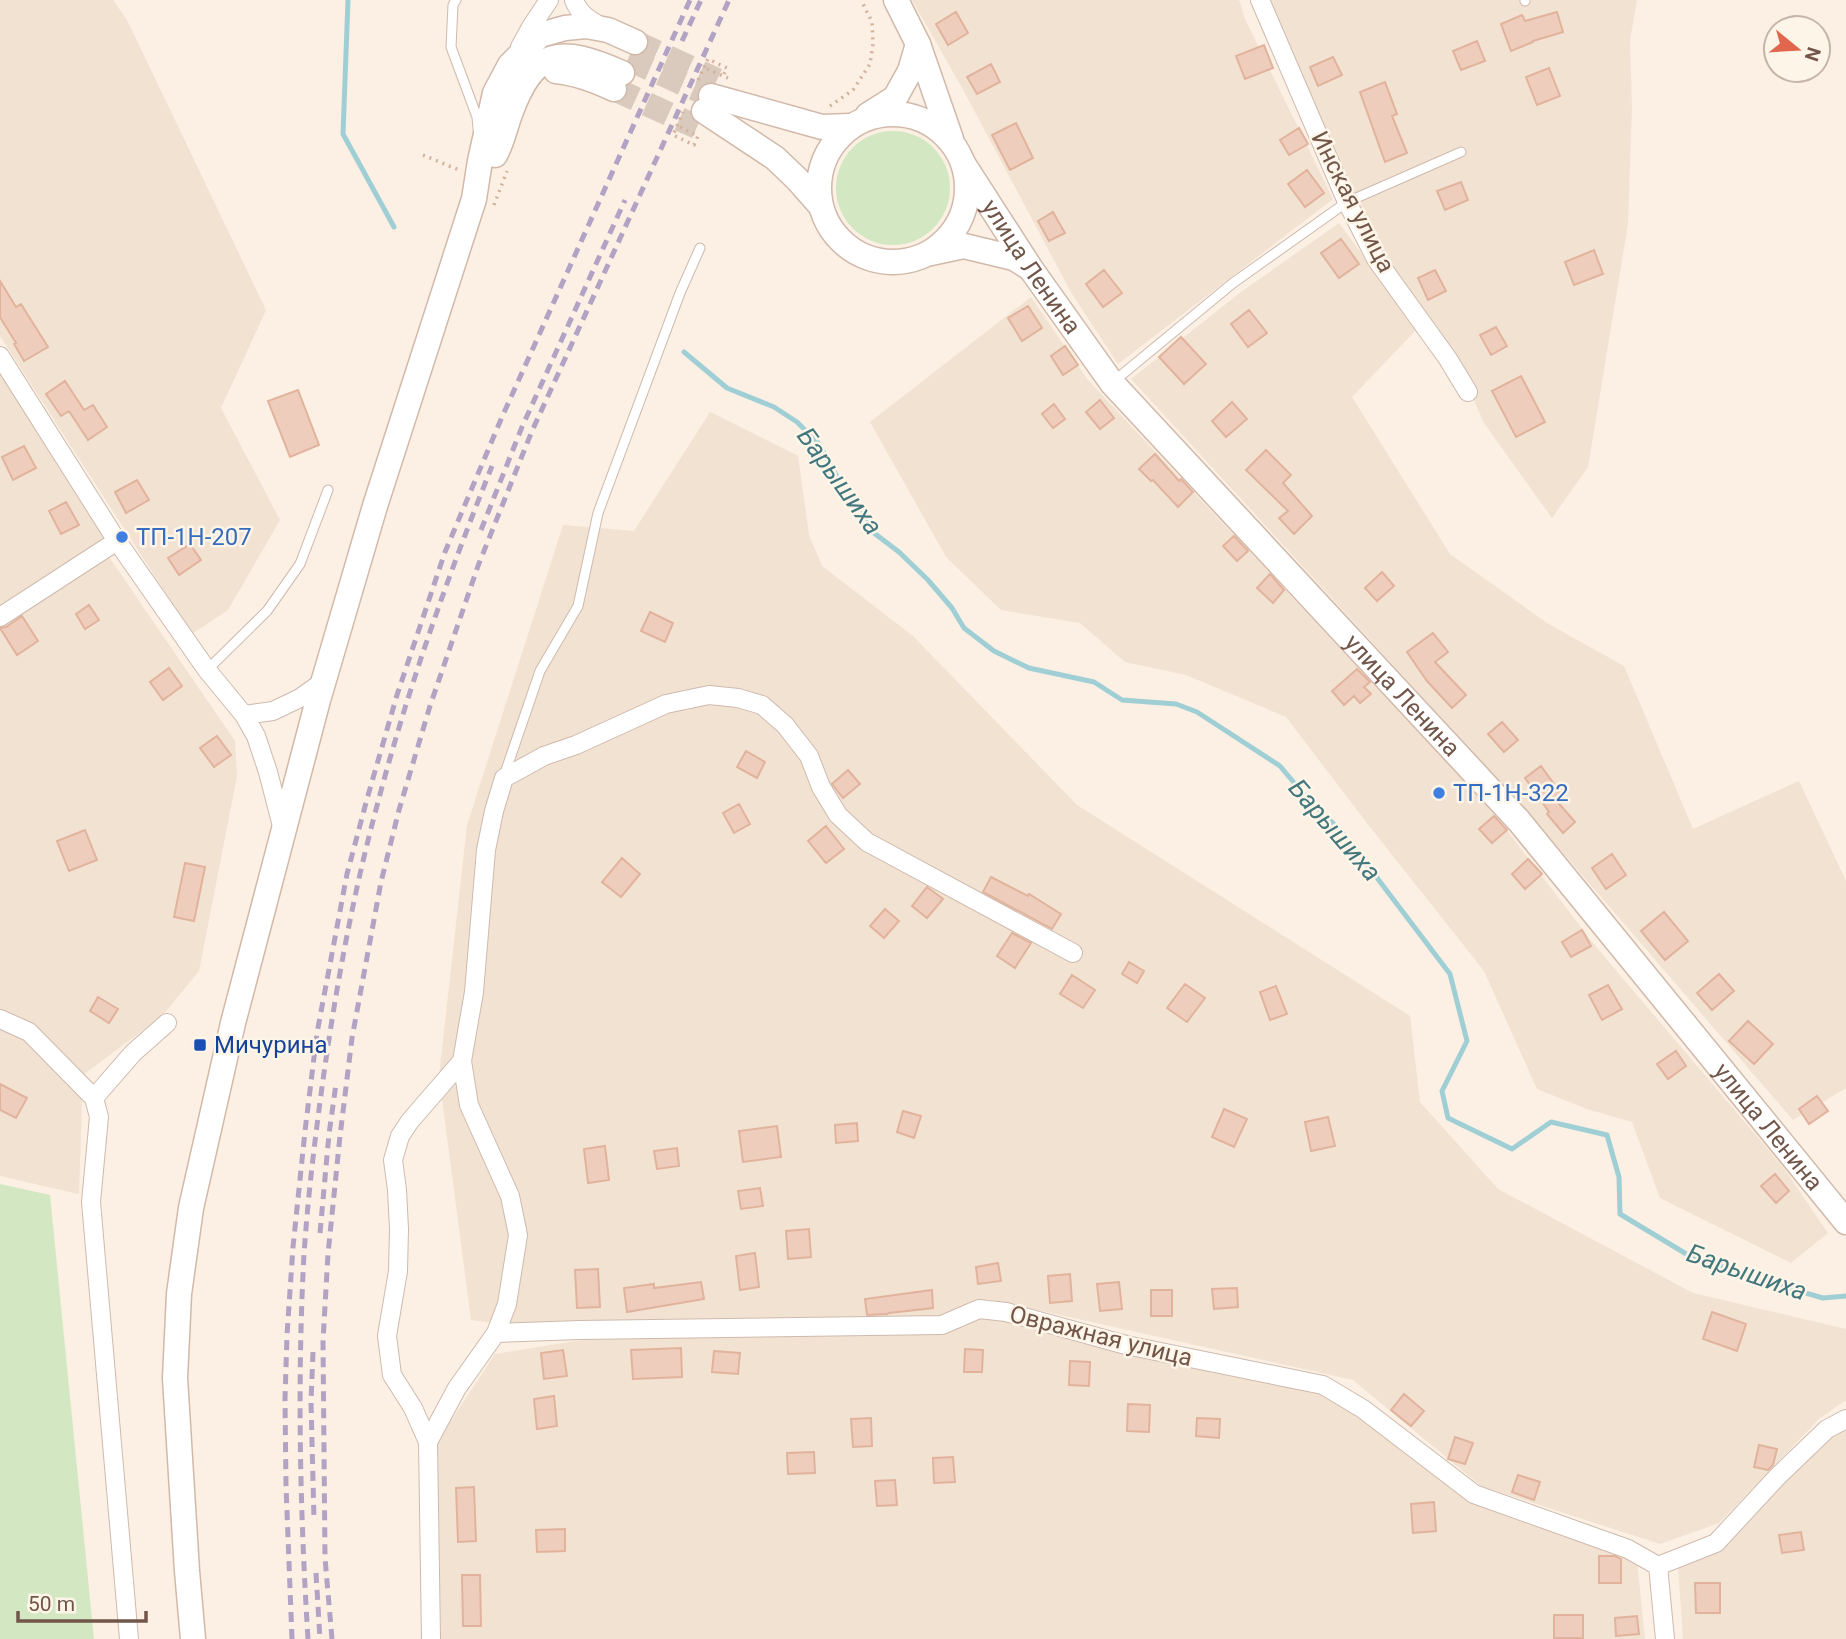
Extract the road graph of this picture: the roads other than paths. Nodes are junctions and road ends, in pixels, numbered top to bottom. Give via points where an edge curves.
1 (456, 0) edge
2 (550, 0) edge
3 (574, 0) edge
4 (896, 0) edge
5 (1260, 0) edge
6 (608, 30) junction
7 (918, 44) junction
8 (510, 65) junction
9 (625, 66) junction
10 (856, 122) junction
11 (953, 143) junction
12 (1461, 152) dead end
13 (964, 165) junction
14 (480, 167) junction
15 (1347, 202) junction
16 (820, 205) junction
17 (699, 248) dead end
18 (927, 254) junction
19 (1031, 269) junction
20 (0, 356) edge
21 (1112, 383) junction
22 (1468, 392) dead end
23 (328, 490) dead end
24 (117, 541) junction
25 (0, 617) edge
26 (207, 670) junction
27 (324, 681) junction
28 (244, 715) junction
29 (504, 778) junction
30 (283, 831) junction
31 (1073, 953) dead end
32 (0, 1019) edge
33 (167, 1023) dead end
34 (462, 1061) junction
35 (94, 1098) junction
36 (1846, 1222) edge
37 (496, 1333) junction
38 (1846, 1419) edge
39 (428, 1442) junction
40 (1658, 1566) junction
41 (129, 1639) edge
42 (193, 1639) edge
43 (431, 1639) edge
44 (1665, 1639) edge

1 - 14 lane via 451,47 477,117
2 - 8 street
3 - 6 street via 588,20
4 - 7 main road
5 - 15 street, Инская улица
6 - 8 main road via 586,26 540,35
6 - 9 main road
7 - 10 main road via 895,98
7 - 11 main road
8 - 14 main road via 495,93
9 - 14 main road via 590,78 552,70 539,79 524,98 514,124
9 - 14 main road via 606,47 582,41 550,47 525,64 504,97
10 - 11 main road via 886,113 909,115 933,125
10 - 16 main road via 828,150 819,172
10 - 16 main road via 822,127 709,92
11 - 13 main road
12 - 15 lane
13 - 18 main road via 968,191 962,216 948,239
13 - 19 main road, улица Ленина
14 - 27 main road
15 - 21 lane via 1233,283
15 - 22 street, Инская улица via 1376,259
16 - 18 main road via 836,238 855,253 877,261 903,262
17 - 29 lane via 598,513 578,606 540,671
18 - 19 main road via 964,246 1014,258
19 - 21 main road, улица Ленина
20 - 24 street
21 - 36 main road, улица Ленина via 1519,821
23 - 26 lane via 300,564 267,611
24 - 25 street
24 - 26 street
26 - 28 street
27 - 28 street via 273,711
27 - 30 main road
28 - 30 street via 256,736
29 - 31 street via 666,704 709,695 762,705 809,756 838,815 867,842
29 - 34 street via 486,850 474,992
30 - 42 main road via 191,1208 179,1294 175,1378
32 - 35 street via 29,1032
33 - 35 street
34 - 37 street via 469,1105 510,1196 518,1235 508,1304
34 - 39 street via 410,1121 393,1160 398,1271 387,1336 391,1375
35 - 41 street via 99,1117 91,1202
37 - 39 street via 457,1388
37 - 40 street, Овражная улица via 942,1325 979,1309 1006,1312 1126,1345 1323,1385 1363,1409 1474,1494 1628,1549
38 - 40 street via 1827,1429 1716,1543
39 - 43 street
40 - 44 street

